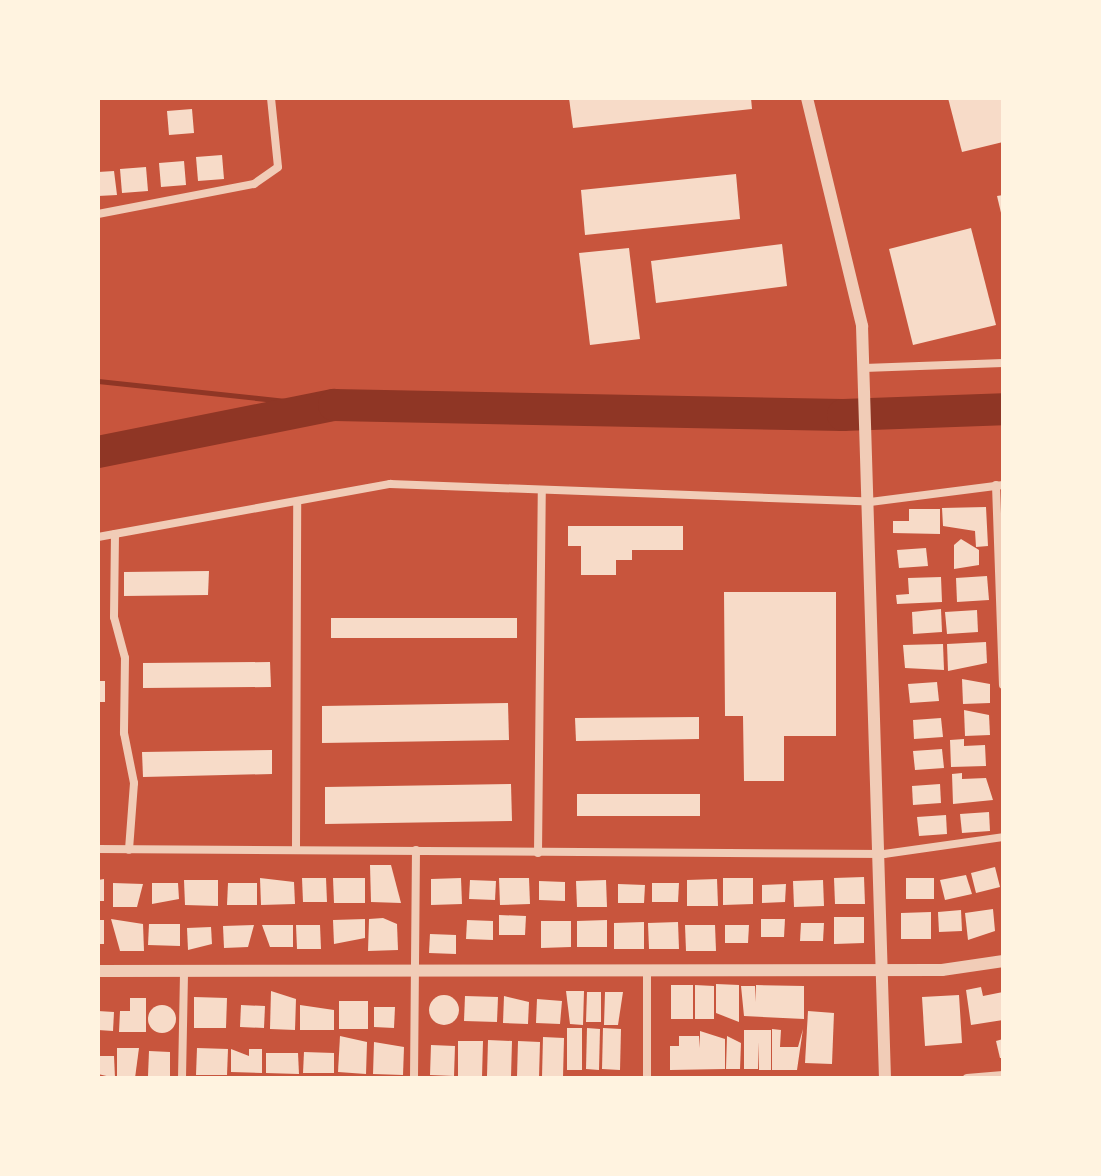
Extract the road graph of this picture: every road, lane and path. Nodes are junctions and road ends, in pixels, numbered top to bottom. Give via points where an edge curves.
1 (271, 98) edge
2 (807, 98) edge
3 (98, 214) edge
4 (1003, 363) edge
5 (864, 368) junction
6 (1000, 485) edge
7 (542, 490) junction
8 (870, 495) junction
9 (297, 502) junction
10 (115, 534) junction
11 (98, 537) edge
12 (1002, 604) edge
13 (1003, 685) edge
14 (1003, 837) edge
15 (98, 849) edge
16 (296, 849) junction
17 (129, 850) junction
18 (416, 850) junction
19 (538, 853) junction
20 (884, 854) junction
21 (1003, 961) edge
22 (415, 968) junction
23 (184, 970) junction
24 (98, 971) edge
25 (647, 971) junction
26 (885, 971) junction
27 (1003, 1075) edge
28 (182, 1078) edge
29 (414, 1078) edge
30 (647, 1078) edge
31 (885, 1078) edge
32 (967, 1078) edge

1 - 3 street via 278,167 254,184
2 - 5 street via 855,288
4 - 5 street
5 - 8 street
6 - 8 street
6 - 12 street
7 - 8 street
7 - 9 street via 390,484
7 - 19 street
8 - 20 street
9 - 10 street
9 - 16 street
10 - 11 street
10 - 17 street via 114,617 125,658 124,733 134,783
12 - 13 street
14 - 20 street
15 - 17 street
16 - 17 street
16 - 18 street
18 - 19 street
18 - 22 street
19 - 20 street
20 - 26 street
21 - 26 street
22 - 23 street
22 - 25 street
22 - 29 street
23 - 24 street
23 - 28 street
25 - 26 street
25 - 30 street
26 - 31 street
27 - 32 street

